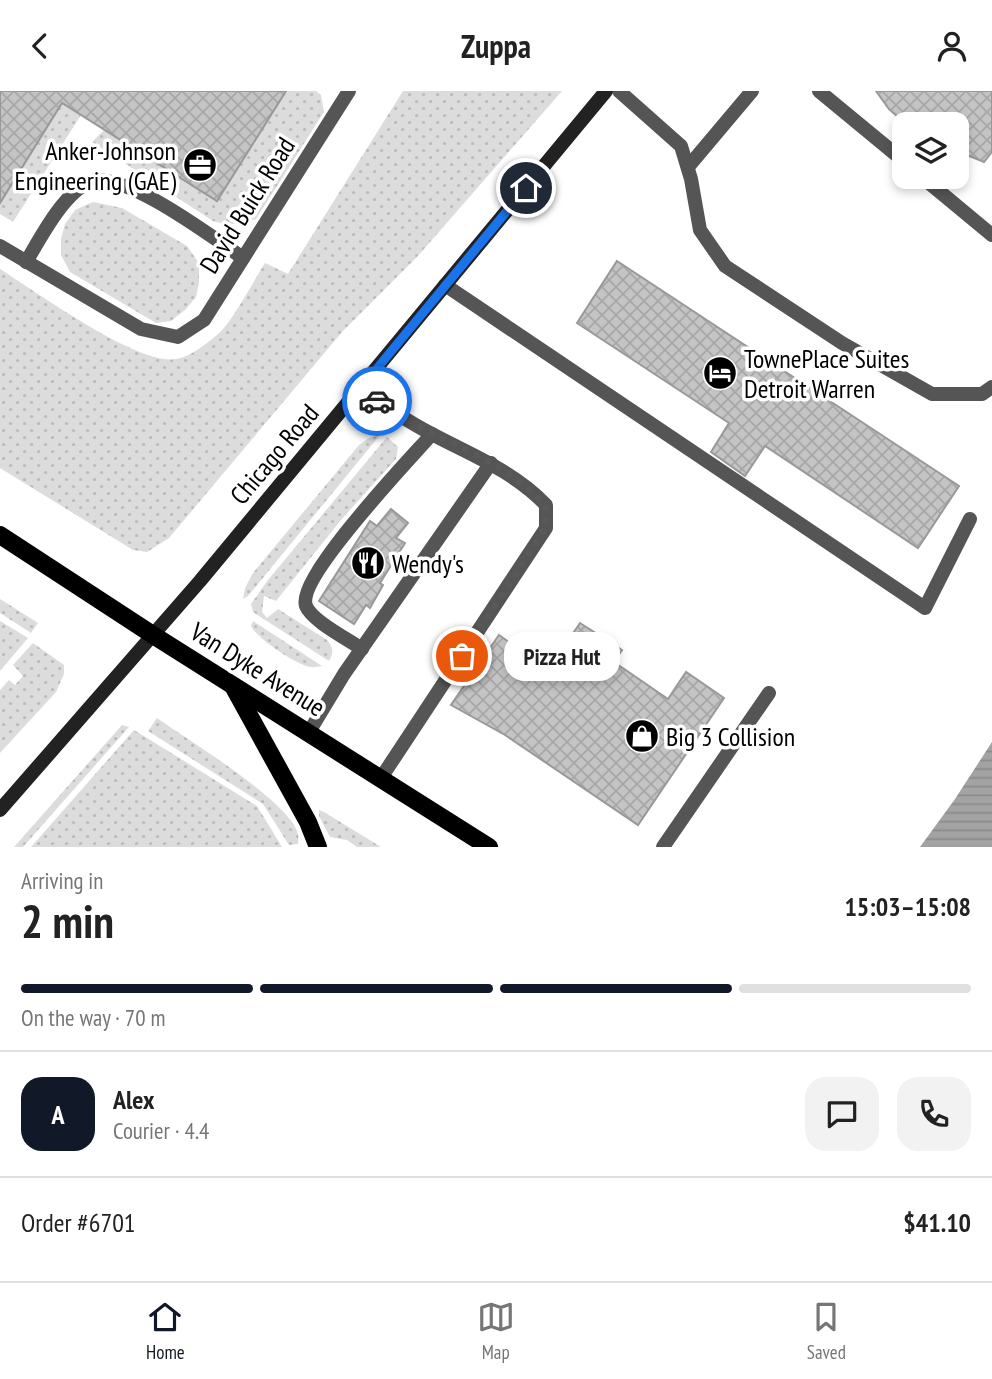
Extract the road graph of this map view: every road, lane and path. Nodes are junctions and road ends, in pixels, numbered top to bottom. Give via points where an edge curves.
1 (349, 91) edge
2 (606, 91) edge
3 (619, 91) edge
4 (752, 91) edge
5 (819, 91) edge
6 (892, 151) edge
7 (688, 167) junction
8 (936, 189) edge
9 (992, 235) edge
10 (0, 246) edge
11 (243, 258) junction
12 (26, 262) junction
13 (445, 285) junction
14 (992, 387) edge
15 (360, 389) junction
16 (432, 435) junction
17 (491, 463) junction
18 (970, 519) dead end
19 (0, 535) edge
20 (153, 635) junction
21 (362, 649) junction
22 (231, 683) junction
23 (769, 693) dead end
24 (309, 731) junction
25 (382, 778) junction
26 (0, 810) edge
27 (318, 847) edge
28 (489, 847) edge
29 (663, 847) edge

1 - 11 lane, David Buick Road
2 - 13 main road, Chicago Road
3 - 7 lane via 681,146
4 - 7 lane
5 - 6 lane
7 - 14 lane via 700,230 725,266 842,343 932,394 982,394
8 - 9 lane
10 - 12 lane
11 - 12 lane, David Buick Road via 204,320 178,337 141,329
11 - 12 lane via 144,194 113,181 90,182 63,203
13 - 15 main road, Chicago Road
13 - 18 lane via 925,608
15 - 16 lane
15 - 20 main road, Chicago Road
16 - 17 lane
16 - 21 lane via 362,512 304,598 317,619
17 - 21 lane
17 - 25 lane via 533,491 546,506 546,528
19 - 20 main road, Van Dyke Avenue
20 - 22 main road, Van Dyke Avenue
20 - 26 main road, Chicago Road
21 - 24 lane
22 - 24 main road, Van Dyke Avenue
22 - 27 main road
23 - 29 lane
24 - 25 main road, Van Dyke Avenue
25 - 28 main road, Van Dyke Avenue

